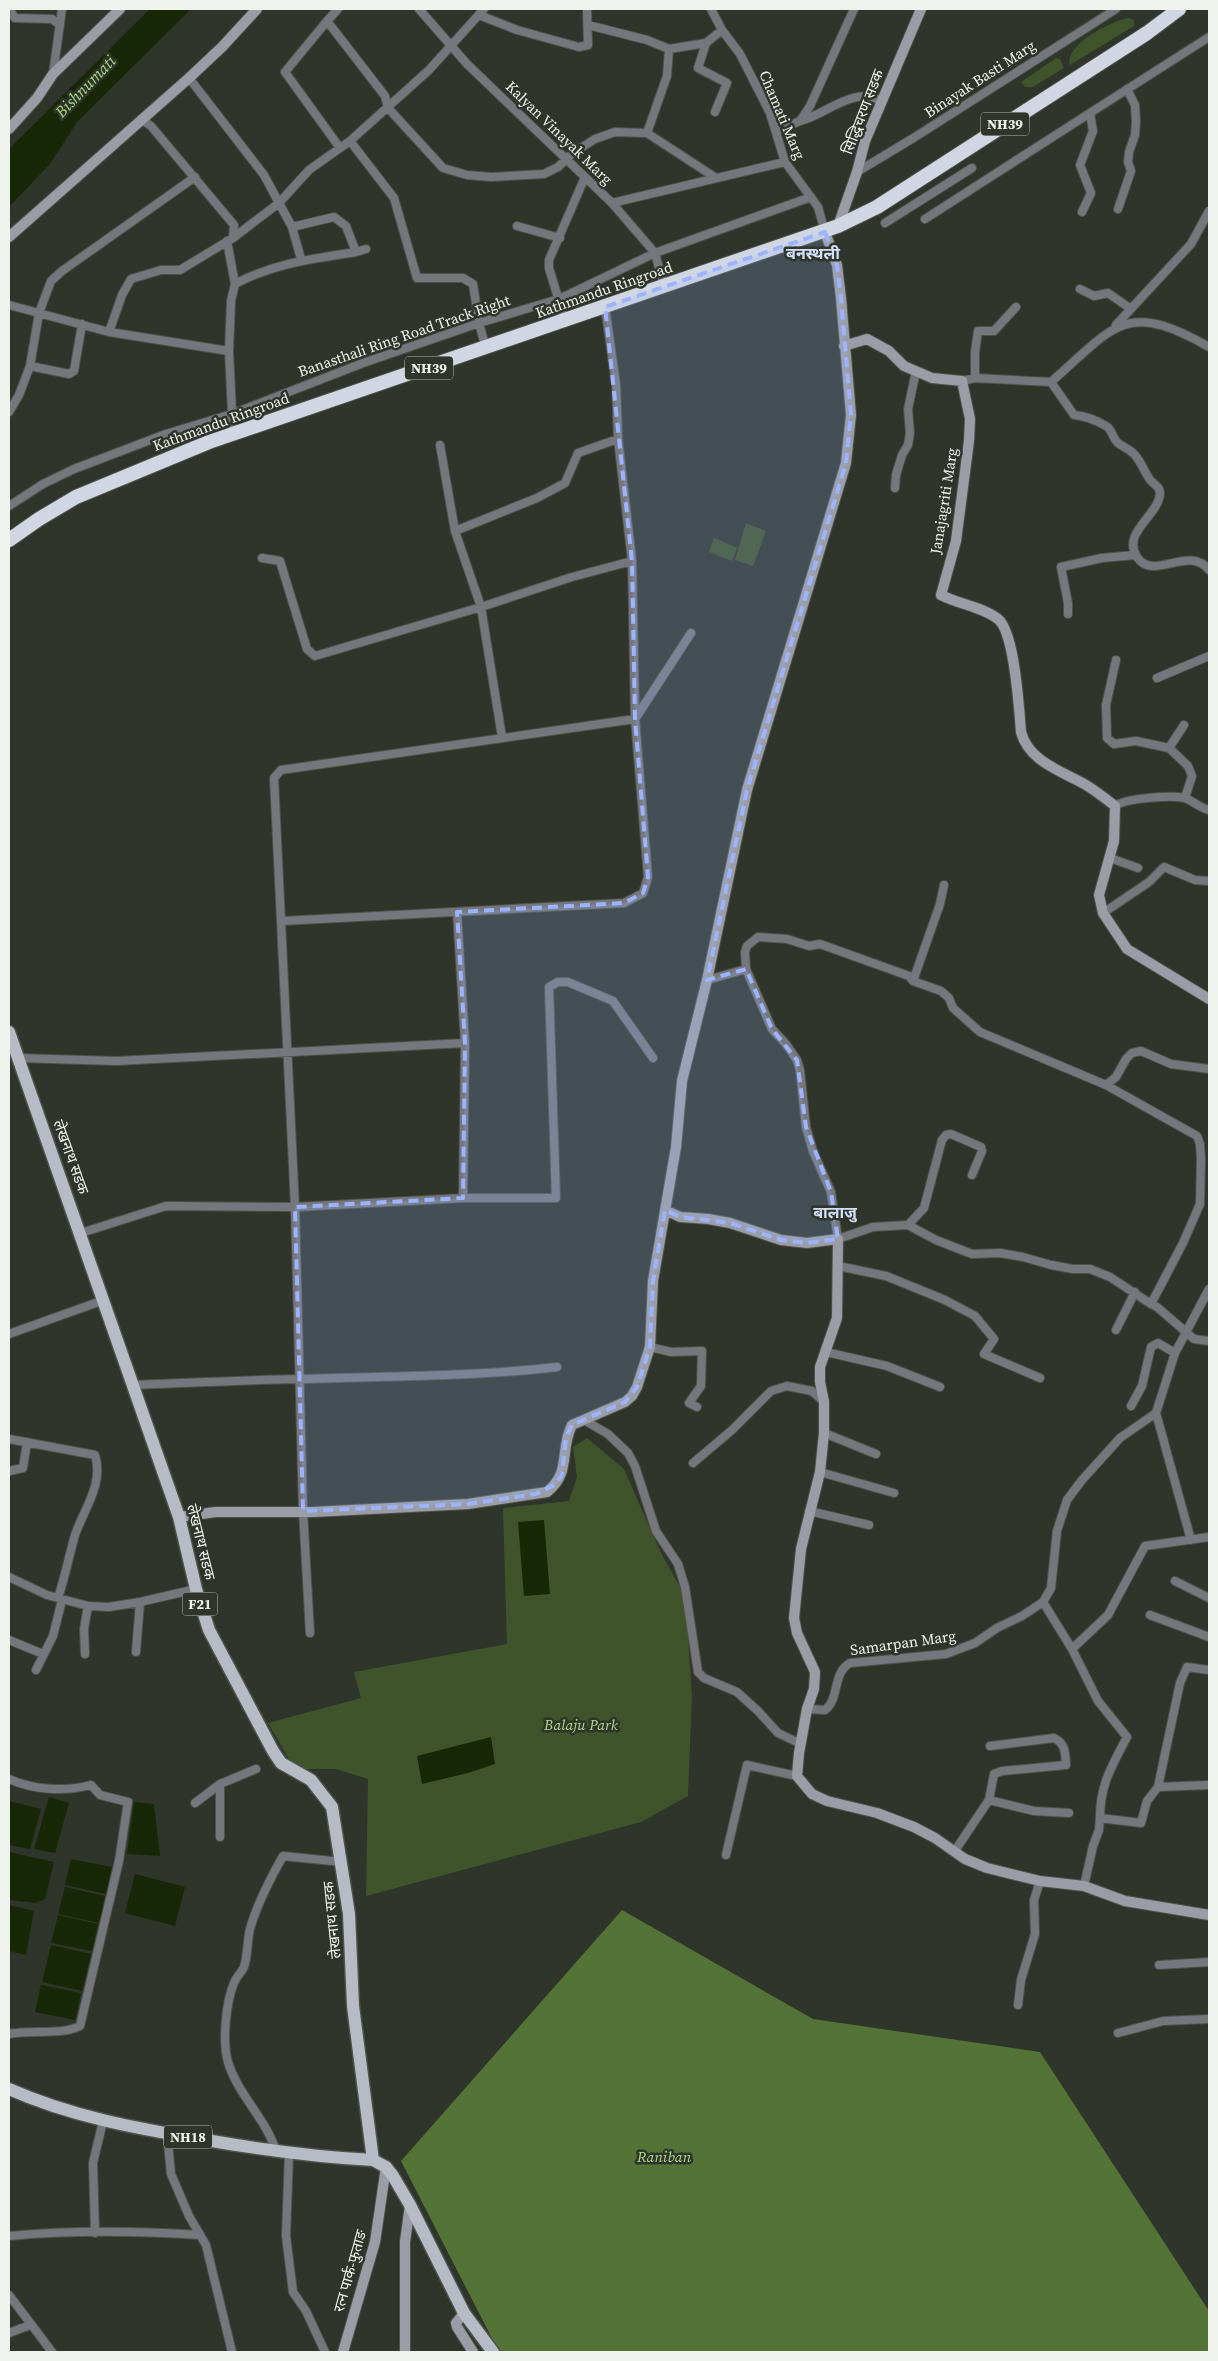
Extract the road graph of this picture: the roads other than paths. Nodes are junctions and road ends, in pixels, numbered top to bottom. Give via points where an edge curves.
1 (9, 9) edge
2 (62, 9) edge
3 (120, 9) edge
4 (256, 9) edge
5 (338, 9) edge
6 (587, 9) edge
7 (711, 9) edge
8 (854, 9) edge
9 (921, 9) edge
10 (1116, 9) edge
11 (1179, 9) edge
12 (424, 10) edge
13 (482, 12) edge
14 (327, 21) junction
15 (60, 25) junction
16 (588, 26) junction
17 (722, 30) junction
18 (1209, 37) edge
19 (706, 43) junction
20 (452, 45) junction
21 (669, 49) junction
22 (54, 74) junction
23 (189, 78) junction
24 (1127, 89) junction
25 (882, 102) junction
26 (388, 108) junction
27 (715, 112) dead end
28 (1090, 113) junction
29 (141, 119) junction
30 (800, 121) junction
31 (9, 129) edge
32 (776, 131) junction
33 (648, 133) junction
34 (350, 141) junction
35 (340, 148) junction
36 (566, 158) junction
37 (785, 162) junction
38 (972, 168) dead end
39 (857, 172) junction
40 (195, 177) junction
41 (585, 177) junction
42 (716, 178) junction
43 (812, 198) junction
44 (279, 203) junction
45 (612, 203) junction
46 (1118, 210) dead end
47 (1209, 211) edge
48 (1082, 212) dead end
49 (925, 219) dead end
50 (884, 223) dead end
51 (517, 226) dead end
52 (292, 227) junction
53 (832, 229) junction
54 (9, 237) edge
55 (560, 238) junction
56 (230, 239) junction
57 (366, 249) dead end
58 (356, 252) junction
59 (655, 253) junction
60 (301, 259) junction
61 (235, 284) junction
62 (664, 286) junction
63 (1080, 289) dead end
64 (558, 300) junction
65 (9, 305) edge
66 (605, 307) junction
67 (1016, 307) dead end
68 (1131, 309) junction
69 (40, 313) junction
70 (565, 321) junction
71 (479, 323) junction
72 (82, 324) junction
73 (1113, 328) junction
74 (108, 332) junction
75 (844, 346) junction
76 (1209, 347) edge
77 (486, 349) junction
78 (229, 352) junction
79 (30, 366) junction
80 (916, 371) junction
81 (975, 378) junction
82 (962, 382) junction
83 (1052, 382) junction
84 (10, 406) edge
85 (232, 414) junction
86 (233, 433) junction
87 (618, 439) junction
88 (440, 445) dead end
89 (895, 488) dead end
90 (9, 506) edge
91 (455, 531) junction
92 (9, 540) edge
93 (1135, 555) junction
94 (262, 558) dead end
95 (632, 561) junction
96 (1209, 570) edge
97 (480, 607) junction
98 (1068, 614) dead end
99 (691, 632) dead end
100 (1209, 656) edge
101 (1116, 660) dead end
102 (1156, 678) dead end
103 (635, 719) junction
104 (1184, 725) dead end
105 (502, 738) junction
106 (1169, 748) junction
107 (1185, 798) junction
108 (1115, 806) junction
109 (1209, 810) edge
110 (1110, 858) junction
111 (1138, 868) dead end
112 (1209, 881) edge
113 (944, 885) dead end
114 (457, 912) junction
115 (1103, 913) junction
116 (282, 921) junction
117 (746, 969) junction
118 (707, 980) junction
119 (913, 981) junction
120 (1209, 1000) edge
121 (9, 1032) edge
122 (465, 1043) junction
123 (287, 1053) junction
124 (18, 1058) junction
125 (653, 1058) dead end
126 (1209, 1069) edge
127 (1106, 1085) junction
128 (972, 1175) dead end
129 (463, 1198) junction
130 (295, 1207) junction
131 (665, 1210) junction
132 (908, 1225) junction
133 (81, 1233) junction
134 (838, 1239) junction
135 (838, 1266) junction
136 (1209, 1289) edge
137 (1134, 1292) junction
138 (104, 1300) junction
139 (1151, 1304) junction
140 (1116, 1330) dead end
141 (1185, 1333) junction
142 (9, 1334) edge
143 (1209, 1341) edge
144 (650, 1347) junction
145 (826, 1352) junction
146 (1175, 1353) junction
147 (557, 1367) dead end
148 (1040, 1378) dead end
149 (301, 1379) junction
150 (134, 1385) junction
151 (940, 1387) dead end
152 (824, 1402) junction
153 (1131, 1406) dead end
154 (697, 1407) dead end
155 (1156, 1413) junction
156 (584, 1420) junction
157 (824, 1433) junction
158 (9, 1439) edge
159 (27, 1442) junction
160 (876, 1454) dead end
161 (693, 1463) dead end
162 (9, 1471) edge
163 (820, 1472) junction
164 (894, 1493) dead end
165 (303, 1511) junction
166 (809, 1511) junction
167 (180, 1517) junction
168 (869, 1525) dead end
169 (1209, 1537) edge
170 (1192, 1540) junction
171 (9, 1577) edge
172 (1174, 1581) dead end
173 (196, 1590) junction
174 (1209, 1598) edge
175 (60, 1599) junction
176 (140, 1602) junction
177 (1043, 1602) junction
178 (88, 1606) junction
179 (1150, 1615) dead end
180 (310, 1634) dead end
181 (1209, 1637) edge
182 (9, 1640) edge
183 (1072, 1650) junction
184 (136, 1652) dead end
185 (42, 1654) junction
186 (84, 1654) dead end
187 (36, 1670) dead end
188 (1209, 1670) edge
189 (807, 1709) junction
190 (802, 1744) junction
191 (990, 1746) dead end
192 (256, 1769) dead end
193 (797, 1776) junction
194 (9, 1779) edge
195 (220, 1784) junction
196 (1209, 1785) edge
197 (1158, 1787) junction
198 (989, 1800) junction
199 (195, 1803) dead end
200 (1069, 1814) dead end
201 (1100, 1818) junction
202 (220, 1837) dead end
203 (954, 1852) junction
204 (726, 1855) dead end
205 (342, 1862) junction
206 (1040, 1881) junction
207 (1084, 1886) junction
208 (1209, 1915) edge
209 (1209, 1962) edge
210 (1159, 1965) dead end
211 (1018, 2005) dead end
212 (1209, 2019) edge
213 (1118, 2033) dead end
214 (9, 2034) edge
215 (9, 2089) edge
216 (103, 2121) junction
217 (167, 2133) junction
218 (282, 2152) junction
219 (373, 2160) junction
220 (386, 2167) junction
221 (410, 2204) junction
222 (95, 2233) junction
223 (200, 2235) junction
224 (9, 2236) edge
225 (9, 2295) edge
226 (464, 2313) junction
227 (30, 2325) junction
228 (9, 2333) edge
229 (52, 2352) edge
230 (232, 2352) edge
231 (325, 2352) edge
232 (343, 2352) edge
233 (405, 2352) edge
234 (473, 2352) edge
235 (493, 2352) edge

1 - 15 street via 14,18 52,19
2 - 15 street
3 - 22 street
4 - 23 street
5 - 14 street
6 - 16 street
7 - 17 street, Chamati Marg
8 - 30 street
9 - 25 street, सिद्धिचरण सडक
10 - 39 street, Binayak Basti Marg
11 - 53 highway, Kathmandu Ringroad / NH39 via 1147,33 877,207
12 - 20 street, Kalyan Vinayak Marg
13 - 16 street via 517,30 580,48 588,45
13 - 20 street
14 - 26 street via 385,96
14 - 35 street via 284,72
15 - 22 street
16 - 21 street via 647,40
17 - 19 street
17 - 32 street, Chamati Marg via 740,54
18 - 24 street
19 - 21 street
19 - 27 street via 698,68 728,83
20 - 26 street
20 - 36 street, Kalyan Vinayak Marg via 467,64
21 - 33 street via 667,76
22 - 31 street
23 - 29 street
23 - 44 street via 264,175
24 - 28 street
24 - 46 street via 1135,105 1136,122 1129,152 1131,171
25 - 30 street via 874,96 851,97
25 - 39 street, सिद्धिचरण सडक via 865,141
26 - 34 street
26 - 36 street via 443,168 491,176 544,174
28 - 48 street via 1093,131 1080,165 1091,193
28 - 49 street
29 - 40 street via 151,126
29 - 54 street
30 - 32 street
32 - 37 street, Chamati Marg
33 - 36 street via 615,132 595,139
33 - 42 street
34 - 35 street
34 - 71 street via 394,198 416,278 463,278 471,281
35 - 44 street via 309,170
36 - 41 street, Kalyan Vinayak Marg
37 - 42 street
37 - 43 street, Chamati Marg
38 - 50 street
39 - 53 street, सिद्धिचरण सडक
40 - 56 street via 234,225
40 - 69 street via 62,270 51,281
41 - 45 street, Kalyan Vinayak Marg
41 - 55 street
42 - 45 street
43 - 53 street, Chamati Marg
43 - 59 street, Banasthali Ring Road Track Right
44 - 52 street
44 - 56 street
45 - 59 street, Kalyan Vinayak Marg
47 - 68 street via 1192,244
51 - 55 street
52 - 58 street via 334,217 346,226
52 - 60 street
53 - 62 highway, Kathmandu Ringroad / NH39
53 - 75 street
55 - 64 street via 549,260
56 - 61 street
56 - 74 street via 180,270 160,270 131,278
57 - 58 street
58 - 60 street
59 - 62 street, Kalyan Vinayak Marg
59 - 64 street, Banasthali Ring Road Track Right
60 - 61 street
61 - 78 street
62 - 66 highway, Kathmandu Ringroad / NH39
63 - 68 street via 1094,296 1108,292
64 - 70 street
64 - 71 street, Banasthali Ring Road Track Right
65 - 69 street
66 - 70 highway, Kathmandu Ringroad / NH39
66 - 87 street via 616,385
67 - 81 street via 994,331 978,331
68 - 73 street
69 - 72 street
69 - 79 street
70 - 77 highway, Kathmandu Ringroad / NH39
71 - 77 street
71 - 85 street, Banasthali Ring Road Track Right via 363,363
72 - 74 street
72 - 79 street via 74,371 69,374
73 - 76 street via 1127,322 1159,323
73 - 83 street
74 - 78 street
75 - 80 street via 867,339
75 - 118 street via 851,415 846,463 747,790
77 - 86 highway, Kathmandu Ringroad / NH39
78 - 85 street
79 - 84 street
80 - 82 street via 932,378
80 - 89 street via 908,409 908,445 896,474
81 - 82 street
81 - 83 street
82 - 108 street, Janajagriti Marg via 970,420 969,441 956,541 941,595 988,614 1003,627 1011,654 1021,732 1029,749 1062,774
83 - 93 street via 1074,415 1108,427 1117,442 1135,454 1158,487 1160,492 1156,506 1135,534
85 - 86 street
85 - 90 street, Banasthali Ring Road Track Right via 74,468
86 - 92 highway, Kathmandu Ringroad / NH39 via 76,497
87 - 91 street via 578,453 565,483 537,498
87 - 95 street
88 - 91 street
91 - 97 street
93 - 96 street via 1142,564 1151,566 1193,560 1204,562
93 - 98 street via 1061,567
94 - 97 street via 280,561 308,649 315,656
95 - 97 street
95 - 103 street
97 - 105 street
99 - 103 street
100 - 102 street
101 - 106 street via 1106,705 1107,738 1114,744 1136,741
103 - 105 street
103 - 114 street via 648,877 643,892 624,903
104 - 106 street
105 - 116 street via 280,770 274,778
106 - 107 street via 1188,766 1192,776
107 - 108 street via 1145,799 1121,802
107 - 109 street
108 - 110 street
110 - 111 street
110 - 115 street via 1099,895
112 - 115 street via 1195,880 1164,867 1150,882
113 - 119 street
114 - 116 street
114 - 122 street
115 - 120 street via 1127,949
116 - 123 street
117 - 118 street
117 - 119 street via 747,946 758,938 773,937 809,946 820,944 830,947 890,968
117 - 134 street via 772,1029 797,1060 806,1127 831,1192
118 - 131 street via 682,1081 676,1147
119 - 127 street via 941,991 953,1008 980,1032
121 - 124 main road, लेखनाथ सडक / F21
122 - 123 street
122 - 129 street
123 - 124 street via 116,1061
123 - 130 street
124 - 133 main road, लेखनाथ सडक / F21
125 - 129 street via 613,1000 568,982 558,982 549,987 556,1198
126 - 127 street via 1171,1064 1141,1051 1126,1059 1116,1077
127 - 139 street via 1191,1131 1200,1144 1200,1204
128 - 132 street via 981,1147 951,1134 946,1135 924,1208
129 - 130 street
130 - 133 street via 166,1206
130 - 149 street
131 - 134 street via 680,1218 708,1218 781,1240 807,1243
131 - 144 street via 653,1281
132 - 134 street via 873,1228
132 - 137 street via 972,1254 1000,1253 1051,1265 1090,1269
133 - 138 main road, लेखनाथ सडक / F21
134 - 135 street
135 - 145 street via 837,1318
135 - 148 street via 886,1276 975,1316 994,1339 984,1354
136 - 141 street
137 - 139 street
137 - 140 street
138 - 142 street
138 - 150 main road, लेखनाथ सडक / F21
139 - 141 street
141 - 143 street via 1194,1339
141 - 146 street
144 - 154 street via 671,1352 702,1351 701,1386 689,1403
144 - 156 street via 632,1396
145 - 151 street via 887,1366
145 - 152 street via 820,1367
146 - 153 street via 1158,1343 1152,1347 1142,1386
146 - 155 street
147 - 149 street via 432,1377
149 - 150 street
149 - 165 street
150 - 167 main road, लेखनाथ सडक / F21
152 - 157 street
152 - 161 street via 812,1391 787,1386 771,1391
155 - 170 street
155 - 177 street via 1120,1438 1067,1500 1058,1531 1051,1588
156 - 165 street via 572,1425 566,1436 562,1475 547,1492 468,1504
156 - 190 street via 608,1434 628,1453 635,1466 656,1531 678,1564 685,1588 698,1672 704,1678 737,1692 778,1733
157 - 160 street
157 - 163 street
158 - 159 street
159 - 162 street via 23,1468
159 - 175 street via 95,1456 98,1467 93,1492 75,1536
163 - 164 street
163 - 166 street
165 - 167 street via 216,1512
165 - 180 street
166 - 168 street
166 - 189 street via 801,1549 794,1618 797,1633 815,1672 814,1689
167 - 173 main road, लेखनाथ सडक / F21
169 - 170 street
170 - 183 street via 1145,1546 1108,1615
171 - 175 street
172 - 174 street
173 - 176 street
173 - 205 main road, लेखनाथ सडक / F21 via 209,1630 273,1751 282,1763 311,1780 332,1807
175 - 178 street
175 - 185 street via 58,1625
176 - 178 street via 109,1607
176 - 184 street
177 - 183 street
177 - 189 street, Samarpan Marg via 957,1652 850,1663 837,1679 830,1706 825,1710
178 - 186 street
179 - 181 street
182 - 185 street
183 - 201 street via 1098,1701 1127,1737 1110,1767 1103,1788
185 - 187 street
188 - 197 street via 1187,1667 1185,1670
189 - 190 street
190 - 193 street via 798,1753
191 - 198 street via 1054,1738 1061,1741 1065,1749 1066,1765 994,1774
192 - 195 street
193 - 203 street via 812,1794 820,1798 914,1827
193 - 204 street via 747,1765
194 - 214 street via 65,1790 91,1785 100,1795 128,1802 120,1861 80,2026 67,2030 30,2030
195 - 199 street
195 - 202 street
196 - 197 street
197 - 201 street via 1147,1801 1141,1823
198 - 200 street via 1034,1811
198 - 203 street
201 - 207 street
203 - 206 street via 987,1868
205 - 218 street via 283,1856 250,1929 244,1966 231,1996 225,2028 228,2063 242,2093
205 - 219 main road, लेखनाथ सडक / F21 via 350,1924 354,2020
206 - 207 street
206 - 211 street via 1034,1900 1035,1934 1021,1980
207 - 208 street via 1125,1901
209 - 210 street
212 - 213 street via 1163,2021
215 - 216 main road, NH18 via 43,2104
216 - 217 main road, NH18
216 - 222 street via 93,2163
217 - 218 main road, NH18
217 - 223 street via 171,2174
218 - 219 main road, NH18
218 - 231 street via 286,2236 293,2292 306,2311
219 - 220 main road, NH18
220 - 221 main road, NH18
220 - 232 street, रत्न पार्क-फुताङ via 376,2242
221 - 226 main road, NH18
221 - 233 street via 405,2242
222 - 223 street
222 - 224 street
223 - 230 street via 211,2260
225 - 227 street
226 - 234 street via 456,2323
226 - 235 main road, NH18
227 - 228 street
227 - 229 street

